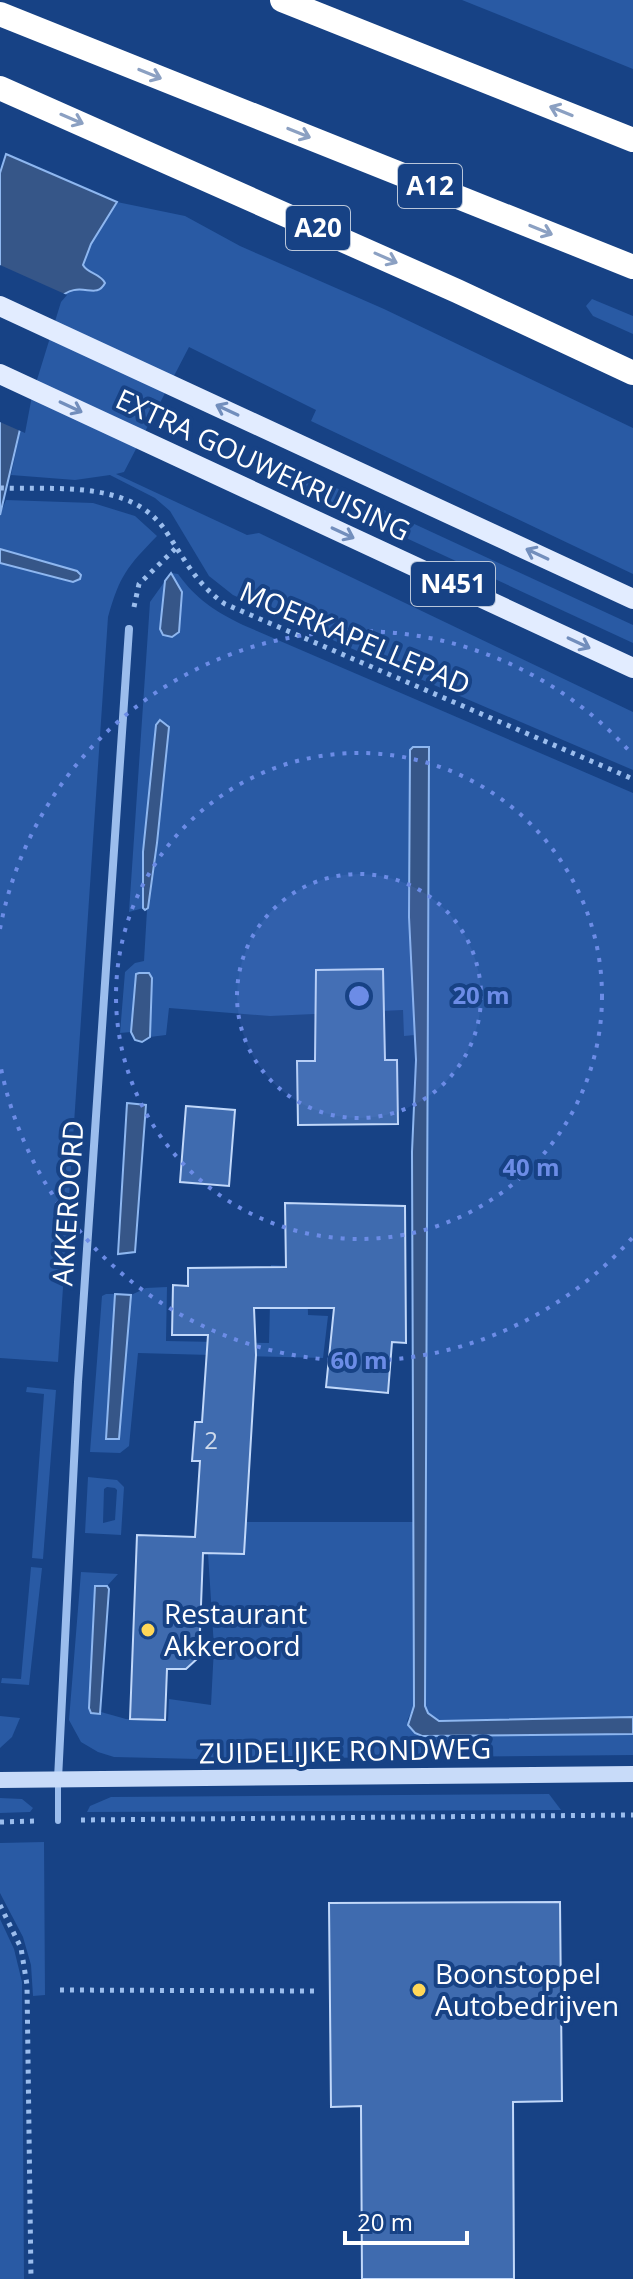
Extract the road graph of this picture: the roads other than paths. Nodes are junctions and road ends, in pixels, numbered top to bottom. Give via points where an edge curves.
1 (282, 0) edge
2 (0, 14) edge
3 (0, 88) edge
4 (633, 140) edge
5 (633, 267) edge
6 (0, 306) edge
7 (633, 373) edge
8 (0, 374) edge
9 (633, 599) edge
10 (129, 629) road end
11 (633, 668) edge
12 (633, 1774) edge
13 (58, 1779) junction
14 (0, 1780) edge
15 (58, 1821) road end

4 -> 1 highway
2 -> 5 highway, A12
3 -> 7 highway, A20
9 -> 6 main road, EXTRA GOUWEKRUISING / N451
8 -> 11 main road, EXTRA GOUWEKRUISING / N451
10 - 13 street, AKKEROORD via 78,1382
12 - 13 main road, ZUIDELIJKE RONDWEG
13 - 14 main road, ZUIDELIJKE RONDWEG
13 - 15 lane

